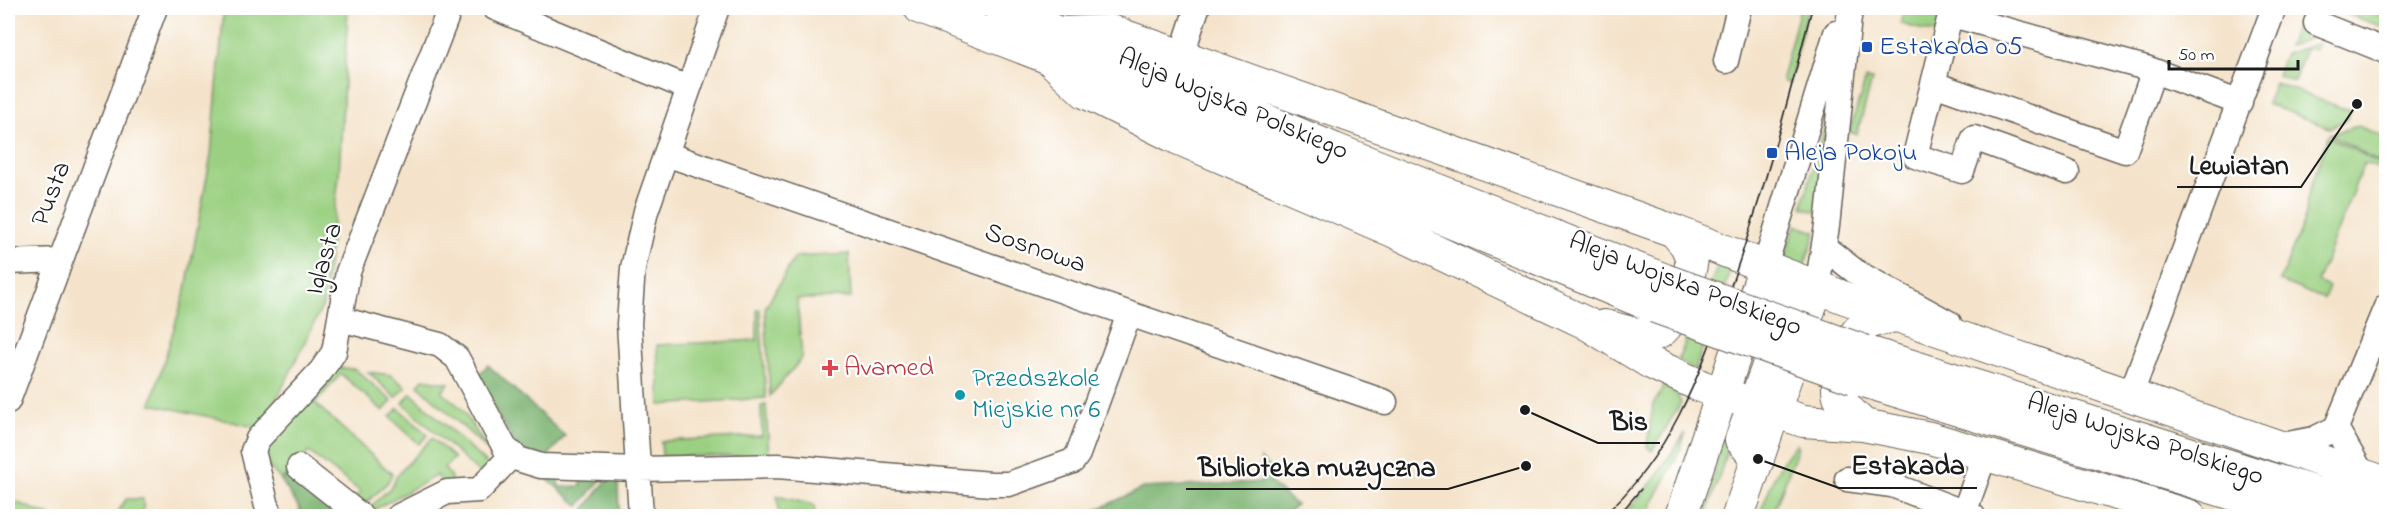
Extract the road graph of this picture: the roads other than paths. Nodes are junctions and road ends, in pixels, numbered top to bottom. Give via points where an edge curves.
1 (155, 8) edge
2 (450, 8) edge
3 (495, 8) edge
4 (717, 8) edge
5 (920, 8) edge
6 (1000, 8) edge
7 (1197, 8) edge
8 (1739, 8) edge
9 (1844, 8) edge
10 (1850, 8) edge
11 (2274, 8) edge
12 (1952, 11) edge
13 (2316, 23) dead end
14 (1055, 45) junction
15 (2386, 51) edge
16 (1181, 57) junction
17 (1726, 61) dead end
18 (2152, 76) dead end
19 (1934, 84) junction
20 (688, 88) junction
21 (2240, 103) junction
22 (666, 154) junction
23 (2067, 172) dead end
24 (1674, 231) junction
25 (1824, 246) junction
26 (59, 260) junction
27 (8, 262) edge
28 (1774, 270) junction
29 (1817, 288) junction
30 (2386, 307) edge
31 (1129, 314) junction
32 (1897, 316) junction
33 (339, 319) junction
34 (1586, 323) junction
35 (1985, 344) junction
36 (1859, 365) junction
37 (1720, 394) junction
38 (2131, 394) junction
39 (8, 401) edge
40 (1385, 402) dead end
41 (1777, 414) junction
42 (1863, 425) junction
43 (2336, 428) junction
44 (2275, 447) junction
45 (513, 454) junction
46 (1985, 454) junction
47 (299, 467) dead end
48 (639, 469) junction
49 (1694, 472) junction
50 (1847, 479) dead end
51 (2375, 479) edge
52 (268, 510) dead end
53 (1968, 515) edge
54 (2386, 515) edge
55 (361, 516) edge
56 (399, 516) edge
57 (641, 516) edge
58 (1663, 516) edge
59 (1681, 516) edge
60 (1738, 516) edge
61 (2190, 516) edge
62 (2305, 516) edge

1 - 26 street, Pusta
2 - 33 street, Iglasta via 348,272
3 - 20 street
4 - 20 street
5 - 14 main road, Aleja Wojska Polskiego
6 - 14 main road, Aleja Wojska Polskiego
7 - 16 street
8 - 17 street
9 - 28 street
10 - 25 street
11 - 21 street
12 - 19 street
12 - 21 street via 2146,68
13 - 15 street
14 - 16 main road, Aleja Wojska Polskiego via 1111,31
14 - 34 main road via 1085,92 1177,138 1393,231
14 - 36 main road, Aleja Wojska Polskiego, bridge via 1660,294
16 - 24 main road, Aleja Wojska Polskiego
18 - 19 street via 2125,151
19 - 23 street via 1915,156 1962,171 1974,138
20 - 22 street
21 - 38 street
22 - 31 street, Sosnowa
22 - 48 street via 646,211 633,268 629,324
24 - 28 main road, Aleja Wojska Polskiego
24 - 34 main road via 1692,260 1665,329 1644,334
25 - 29 street
25 - 35 street via 1856,272
26 - 27 street
26 - 39 street, Pusta
28 - 29 main road, Aleja Wojska Polskiego
28 - 37 main road
28 - 41 main road via 1784,312 1767,369
29 - 32 main road, Aleja Wojska Polskiego
29 - 41 main road
30 - 43 street
31 - 40 street, Sosnowa
31 - 48 street via 1078,454 1073,460 1009,483 778,466
32 - 35 main road, Aleja Wojska Polskiego
32 - 42 main road via 1863,326 1855,335 1838,378 1839,398
33 - 45 street via 448,350 457,358 505,448
33 - 52 street, Iglasta via 334,352 258,439 253,451
34 - 37 main road via 1652,363
35 - 38 main road, Aleja Wojska Polskiego
36 - 54 main road, Aleja Wojska Polskiego
36 - 62 main road, Aleja Wojska Polskiego
37 - 41 main road
37 - 49 main road
38 - 44 main road, Aleja Wojska Polskiego
41 - 42 main road
41 - 60 main road
42 - 46 main road
43 - 44 street via 2297,444
43 - 51 street
44 - 51 main road, Aleja Wojska Polskiego
45 - 48 street via 541,466
45 - 56 street via 479,490 447,492
46 - 53 street
46 - 61 main road
47 - 55 street
48 - 57 street
49 - 58 street
49 - 59 main road
50 - 53 street via 1892,485

